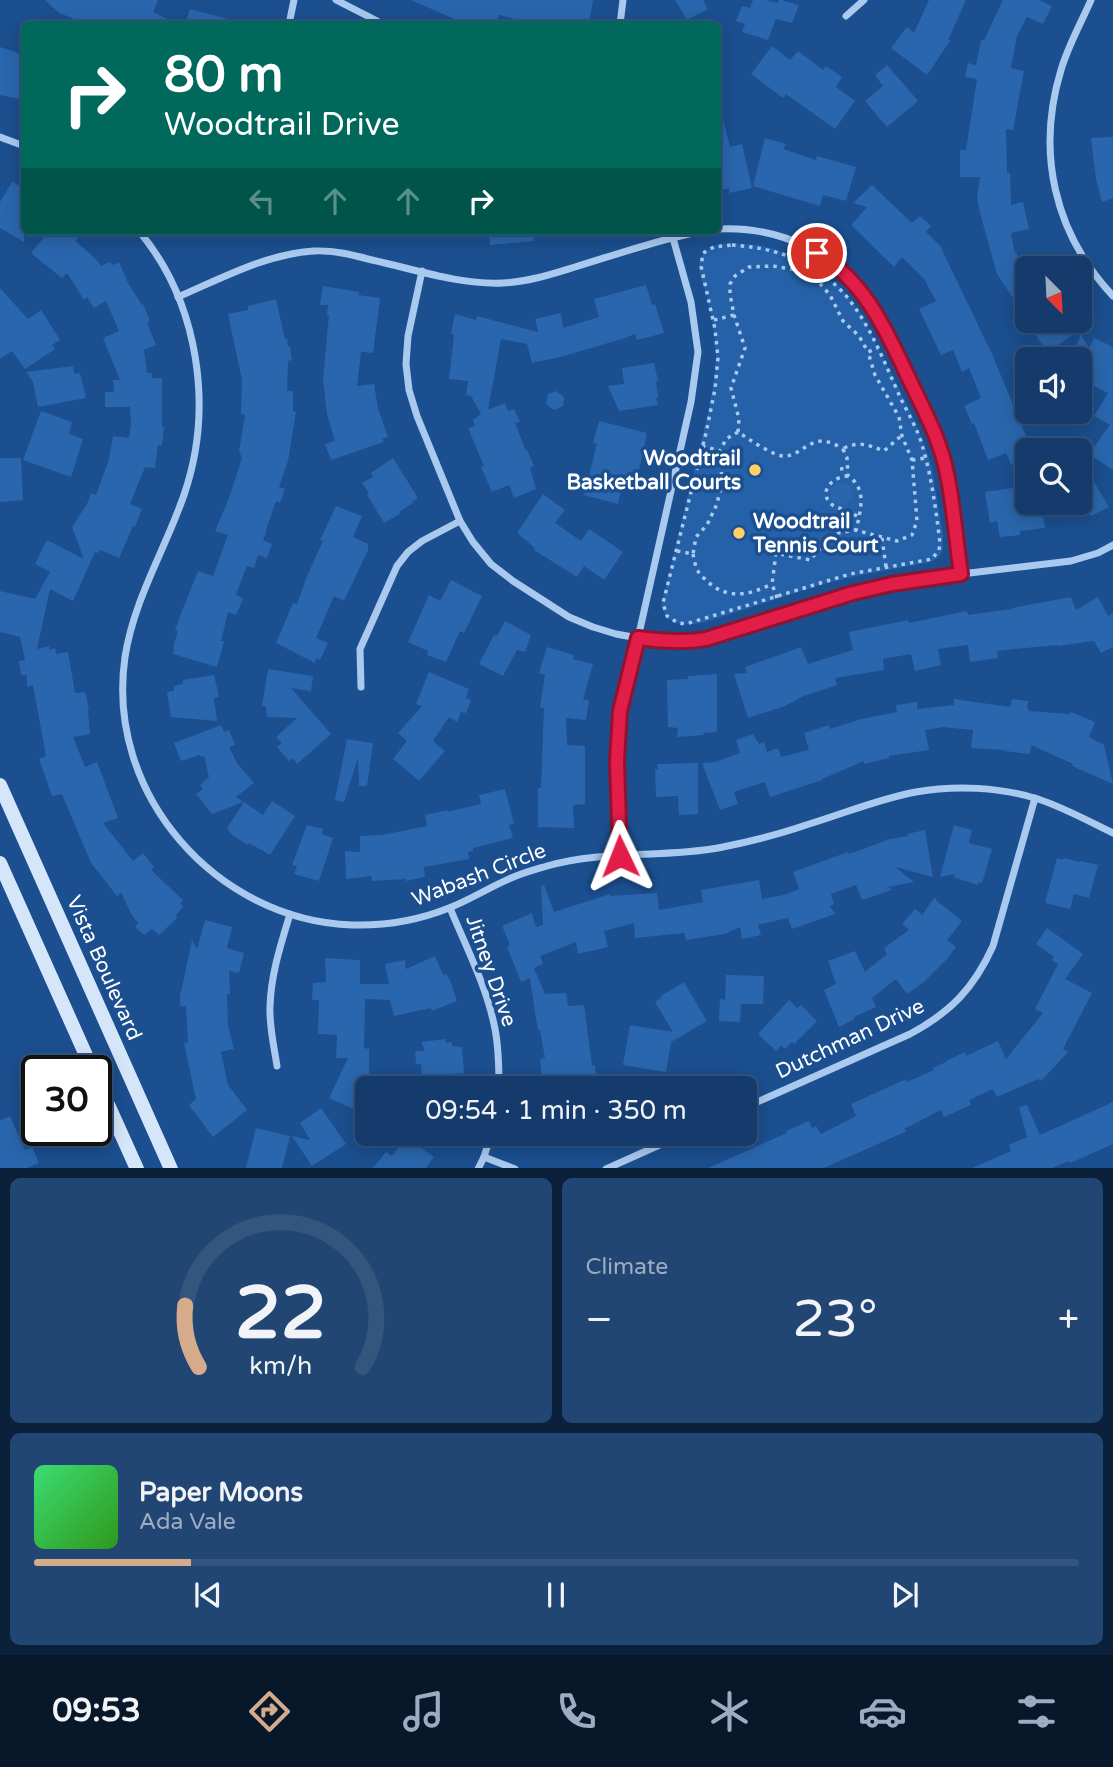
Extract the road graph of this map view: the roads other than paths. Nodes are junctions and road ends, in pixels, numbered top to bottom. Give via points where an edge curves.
1 (294, 0) edge
2 (336, 0) edge
3 (623, 0) edge
4 (864, 0) edge
5 (1091, 0) edge
6 (846, 16) dead end
7 (290, 21) edge
8 (377, 21) edge
9 (620, 21) edge
10 (0, 137) edge
11 (21, 145) edge
12 (721, 229) edge
13 (142, 235) edge
14 (669, 235) edge
15 (672, 235) edge
16 (422, 271) junction
17 (1113, 296) edge
18 (178, 297) junction
19 (460, 521) junction
20 (1112, 549) edge
21 (961, 574) junction
22 (638, 638) junction
23 (361, 687) dead end
24 (0, 785) edge
25 (1035, 798) junction
26 (1113, 833) edge
27 (620, 856) junction
28 (0, 863) edge
29 (450, 908) junction
30 (290, 914) junction
31 (86, 1055) edge
32 (277, 1066) dead end
33 (499, 1076) edge
34 (757, 1102) edge
35 (112, 1113) edge
36 (487, 1146) edge
37 (656, 1146) edge
38 (484, 1157) junction
39 (137, 1168) edge
40 (171, 1168) edge
41 (478, 1168) edge
42 (515, 1168) edge
43 (606, 1168) edge

1 - 7 street
2 - 8 street
3 - 9 street
4 - 6 street
5 - 17 street via 1053,98 1051,163 1066,225 1079,252
10 - 11 street
12 - 21 street via 757,231 806,246 839,267 867,299 937,437 947,473
13 - 18 street, Wabash Circle
14 - 16 street via 533,279 481,283
15 - 22 street via 691,302 698,352
16 - 18 street via 316,251 265,260
16 - 19 street via 408,337 409,390
18 - 30 street, Wabash Circle via 196,359 198,429 183,496 131,628 123,695 127,729 146,788 180,841 230,886
19 - 22 street via 491,564 513,581 569,617
19 - 23 street via 422,541 397,566 360,649
20 - 21 street via 1071,561
21 - 22 street via 853,593 691,642
22 - 27 street via 620,711
24 - 40 main road, Vista Boulevard
25 - 26 street, Wabash Circle
25 - 27 street, Wabash Circle via 990,790 921,791 751,841 666,855
25 - 34 street, Dutchman Drive via 993,946 969,989 931,1023
27 - 29 street, Wabash Circle via 552,864
28 - 31 main road
29 - 30 street, Wabash Circle via 391,923 354,925
29 - 33 street, Jitney Drive via 486,995
30 - 32 street via 273,975 270,1006
35 - 39 main road
36 - 38 street
37 - 43 street
38 - 41 street
38 - 42 street

